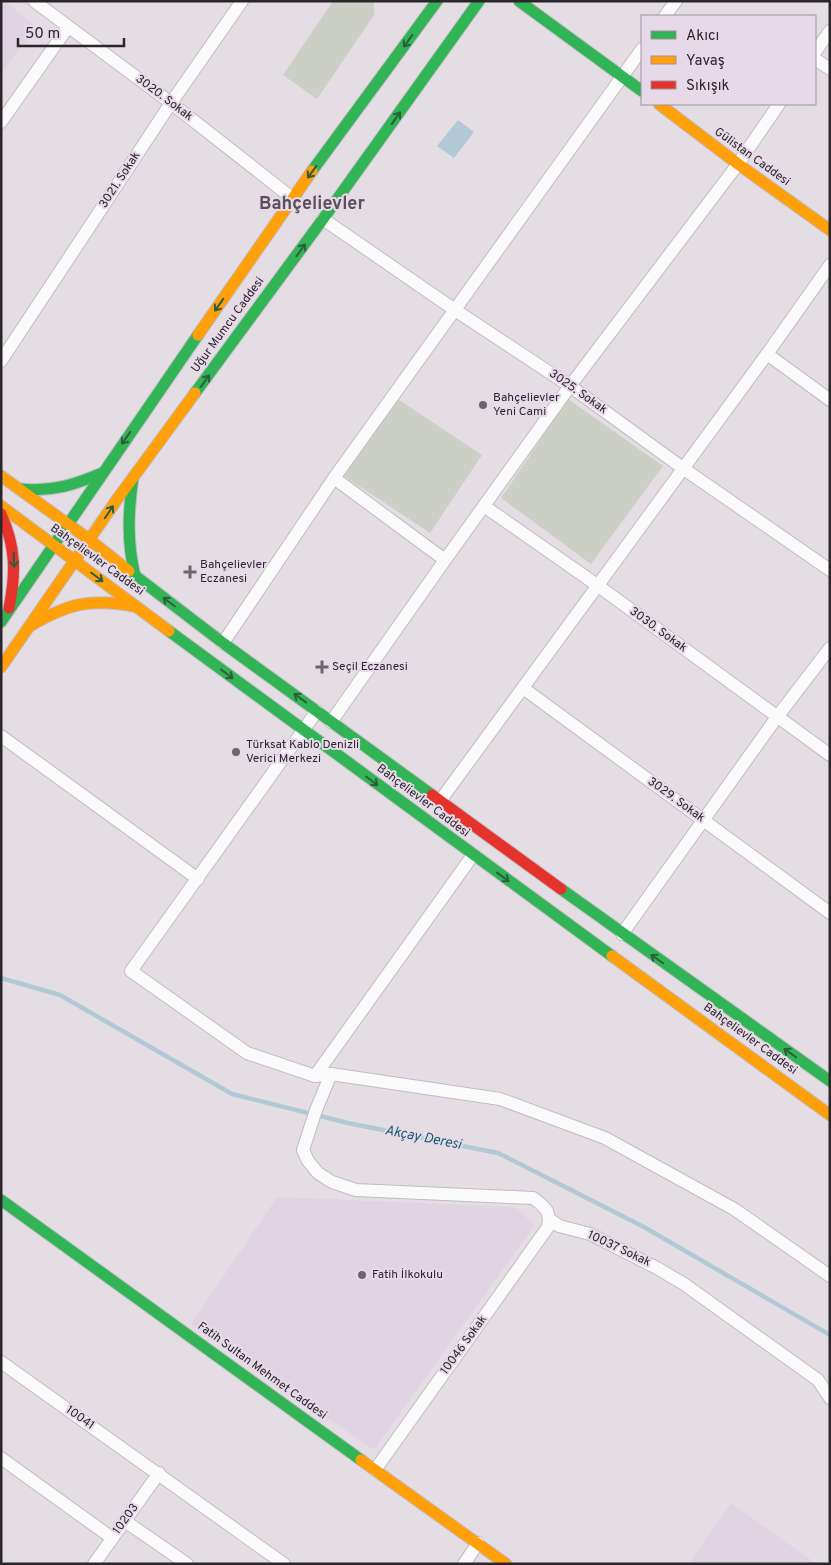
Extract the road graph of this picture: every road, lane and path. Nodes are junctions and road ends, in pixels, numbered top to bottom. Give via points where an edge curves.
1 (34, 1) edge
2 (242, 1) edge
3 (437, 1) edge
4 (479, 1) edge
5 (519, 1) edge
6 (676, 1) edge
7 (666, 15) edge
8 (68, 27) junction
9 (830, 31) edge
10 (641, 51) edge
11 (816, 51) edge
12 (816, 59) edge
13 (830, 69) edge
14 (623, 77) junction
15 (641, 90) edge
16 (171, 103) junction
17 (660, 105) edge
18 (778, 105) edge
19 (1, 122) edge
20 (738, 164) junction
21 (292, 198) junction
22 (324, 219) junction
23 (830, 230) edge
24 (830, 265) edge
25 (455, 310) junction
26 (768, 354) junction
27 (1, 361) edge
28 (570, 386) junction
29 (830, 400) edge
30 (684, 469) junction
31 (102, 473) junction
32 (1, 476) edge
33 (133, 478) junction
34 (334, 478) junction
35 (18, 488) junction
36 (1, 506) edge
37 (484, 506) junction
38 (1, 514) edge
39 (67, 525) junction
40 (90, 540) junction
41 (54, 546) junction
42 (445, 560) junction
43 (76, 561) junction
44 (830, 570) edge
45 (135, 576) junction
46 (598, 585) junction
47 (138, 607) junction
48 (4, 618) edge
49 (29, 626) junction
50 (223, 643) junction
51 (830, 648) edge
52 (1, 667) edge
53 (523, 688) junction
54 (317, 711) junction
55 (777, 717) junction
56 (331, 722) junction
57 (304, 731) junction
58 (1, 736) edge
59 (830, 755) edge
60 (440, 801) junction
61 (704, 821) junction
62 (473, 856) junction
63 (198, 879) junction
64 (830, 913) edge
65 (622, 934) junction
66 (331, 1074) junction
67 (315, 1076) junction
68 (828, 1076) edge
69 (830, 1115) edge
70 (1, 1200) edge
71 (549, 1219) junction
72 (830, 1276) edge
73 (1, 1362) edge
74 (830, 1398) edge
75 (1, 1458) edge
76 (375, 1470) junction
77 (159, 1473) junction
78 (125, 1520) junction
79 (112, 1538) junction
80 (478, 1543) junction
81 (94, 1564) edge
82 (187, 1564) edge
83 (284, 1564) edge
84 (464, 1564) edge
85 (506, 1564) edge

1 - 8 street, 3020. Sokak
2 - 16 street, 3021. Sokak
3 -> 21 street, Uğur Mumcu Caddesi
22 -> 4 street, Uğur Mumcu Caddesi
5 - 14 street
6 - 7 street
8 - 16 street, 3020. Sokak
8 - 19 street
9 - 11 street
10 - 14 street
12 - 13 street
14 - 15 street
14 - 25 street
16 - 21 street, 3020. Sokak
16 - 27 street, 3021. Sokak
17 - 20 street, Gülistan Caddesi
18 - 20 street
20 - 23 street, Gülistan Caddesi
20 - 28 street
21 -> 31 street, Uğur Mumcu Caddesi
22 - 25 street, 3025. Sokak
33 -> 22 street, Uğur Mumcu Caddesi
24 - 26 street
25 - 28 street, 3025. Sokak
25 - 34 street
26 - 29 street
26 - 30 street
28 - 30 street, 3025. Sokak
28 - 37 street
30 - 44 street, 3025. Sokak
30 - 46 street
31 - 35 street via 50,491
31 - 39 street, Uğur Mumcu Caddesi
32 - 35 street, Bahçelievler Caddesi
40 -> 33 street, Uğur Mumcu Caddesi
33 - 45 street via 127,524
34 - 42 street
34 - 50 street
35 - 39 street, Bahçelievler Caddesi
36 - 41 street, Bahçelievler Caddesi
37 - 42 street
37 - 46 street, 3030. Sokak
38 -> 48 street via 14,547 15,572
39 - 40 street, Bahçelievler Caddesi
39 - 41 street, Uğur Mumcu Caddesi
40 - 43 street, Uğur Mumcu Caddesi
40 - 45 street, Bahçelievler Caddesi
41 - 43 street, Bahçelievler Caddesi
41 - 48 street, Uğur Mumcu Caddesi
42 - 56 street
43 -> 47 street, Bahçelievler Caddesi
43 - 49 street, Uğur Mumcu Caddesi
50 -> 45 street, Bahçelievler Caddesi
46 - 53 street
46 - 55 street, 3030. Sokak
47 - 49 street via 102,601 84,603 60,610
47 -> 57 street, Bahçelievler Caddesi
49 - 52 street, Uğur Mumcu Caddesi
54 -> 50 street, Bahçelievler Caddesi
51 - 55 street
53 - 60 street
53 - 61 street, 3029. Sokak
54 - 56 street, Bahçelievler Caddesi
54 - 57 street
55 - 59 street, 3030. Sokak
55 - 61 street
56 - 60 street, Bahçelievler Caddesi
57 -> 62 street, Bahçelievler Caddesi
57 - 63 street
58 - 63 street
60 - 65 street, Bahçelievler Caddesi
61 - 64 street, 3029. Sokak
61 - 65 street
62 - 67 street
62 -> 69 street, Bahçelievler Caddesi
63 - 67 street via 130,971 247,1053
68 -> 65 street, Bahçelievler Caddesi
66 - 67 street
66 - 71 street via 303,1150 318,1173 356,1190 533,1198 547,1211
66 - 72 street via 500,1099 604,1138 734,1209
70 - 76 street, Fatih Sultan Mehmet Caddesi
71 - 74 street, 10037 Sokak via 560,1226 590,1234 684,1284 818,1380
71 - 76 street, 10046 Sokak via 548,1227
73 - 77 street, 10041
75 - 79 street
76 - 80 street, Fatih Sultan Mehmet Caddesi
77 - 78 street, 10203
77 - 83 street, 10041
78 - 79 street, 10203
78 - 82 street
79 - 81 street, 10203
80 - 84 street
80 - 85 street, Fatih Sultan Mehmet Caddesi

